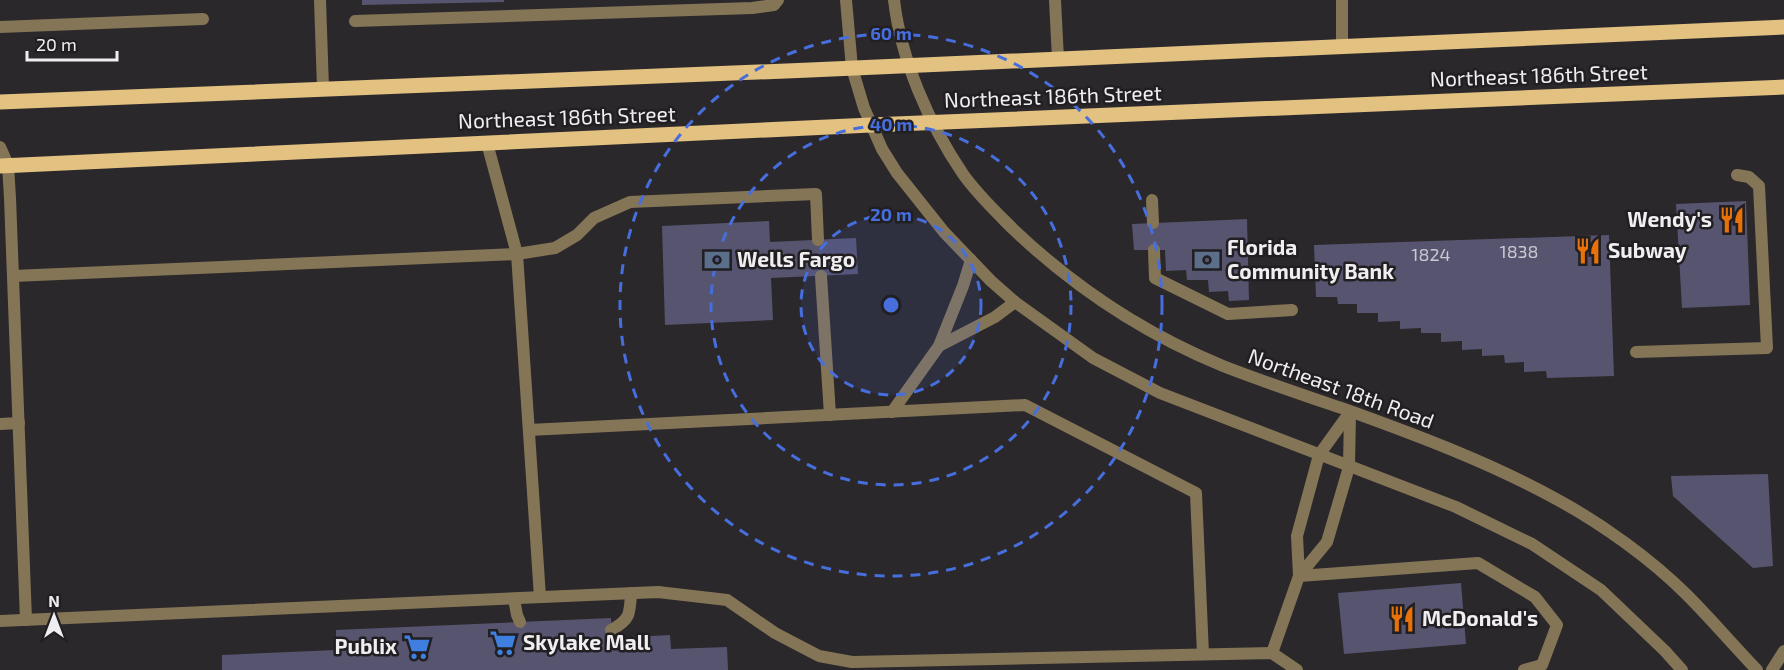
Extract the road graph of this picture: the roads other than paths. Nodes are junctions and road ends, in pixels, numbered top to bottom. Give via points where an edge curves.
1 (320, 0) edge
2 (778, 0) edge
3 (846, 0) edge
4 (894, 0) edge
5 (1055, 0) edge
6 (1342, 0) edge
7 (203, 19) dead end
8 (356, 21) dead end
9 (0, 27) edge
10 (1784, 27) edge
11 (1342, 47) junction
12 (1058, 59) junction
13 (910, 65) junction
14 (852, 68) junction
15 (1784, 87) edge
16 (323, 88) junction
17 (0, 102) edge
18 (933, 123) junction
19 (871, 125) junction
20 (487, 143) junction
21 (0, 147) edge
22 (4, 165) edge
23 (1737, 175) dead end
24 (1152, 200) dead end
25 (1154, 223) dead end
26 (818, 240) dead end
27 (1154, 250) dead end
28 (517, 254) junction
29 (971, 260) junction
30 (13, 276) junction
31 (821, 276) dead end
32 (1015, 302) junction
33 (1292, 310) dead end
34 (939, 346) junction
35 (1636, 352) dead end
36 (892, 412) junction
37 (1350, 412) junction
38 (830, 414) junction
39 (18, 423) junction
40 (0, 424) edge
41 (529, 429) junction
42 (1319, 456) junction
43 (1349, 467) junction
44 (1299, 576) junction
45 (631, 593) junction
46 (540, 597) junction
47 (514, 599) junction
48 (26, 620) junction
49 (0, 621) edge
50 (520, 622) dead end
51 (611, 630) dead end
52 (1784, 651) edge
53 (1272, 653) junction
54 (1203, 654) junction
55 (1297, 670) edge
56 (1524, 670) edge
57 (1682, 670) edge
58 (1757, 670) edge
59 (1772, 670) edge

1 - 16 street
2 - 8 street via 774,5 752,8
3 - 14 street
4 - 13 street, Northeast 18th Road via 897,26
5 - 12 street
6 - 11 street
7 - 9 street
10 - 11 main road, Northeast 186th Street
11 - 12 main road, Northeast 186th Street
12 - 13 main road, Northeast 186th Street
13 - 14 main road, Northeast 186th Street
13 - 18 street, Northeast 18th Road
14 - 16 main road, Northeast 186th Street
14 - 19 street
15 - 18 main road, Northeast 186th Street
16 - 17 main road, Northeast 186th Street
18 - 19 main road, Northeast 186th Street
18 - 37 street, Northeast 18th Road via 964,176 992,208 1072,280 1139,325 1197,355
19 - 20 main road, Northeast 186th Street
19 - 29 street via 897,173
20 - 22 main road, Northeast 186th Street
20 - 28 street
21 - 22 street
22 - 30 street
23 - 35 street via 1749,177 1759,186 1767,348
24 - 25 street
26 - 28 street via 816,194 630,202 594,218 577,235 555,248
27 - 33 street via 1155,278 1228,314
28 - 30 street
28 - 41 street
29 - 32 street
29 - 34 street
30 - 39 street
31 - 38 street
32 - 34 street
32 - 42 street via 1070,343 1123,375
34 - 36 street
36 - 38 street
36 - 54 street via 1025,405 1196,493
37 - 42 street
37 - 43 street
37 - 58 street, Northeast 18th Road via 1482,462 1559,500 1626,543 1685,593
38 - 41 street
39 - 40 street
39 - 48 street
41 - 46 street
42 - 43 street
42 - 44 street via 1297,536
43 - 44 street via 1327,542
43 - 57 street via 1456,507 1532,544 1601,590
44 - 53 street
44 - 56 street via 1478,563 1535,597 1557,625 1542,665
45 - 46 street
45 - 51 street via 630,612 624,623
45 - 54 street via 727,600 775,633 819,656 852,662
46 - 47 street
47 - 48 street
47 - 50 street
48 - 49 street
52 - 59 street
53 - 54 street
53 - 55 street

